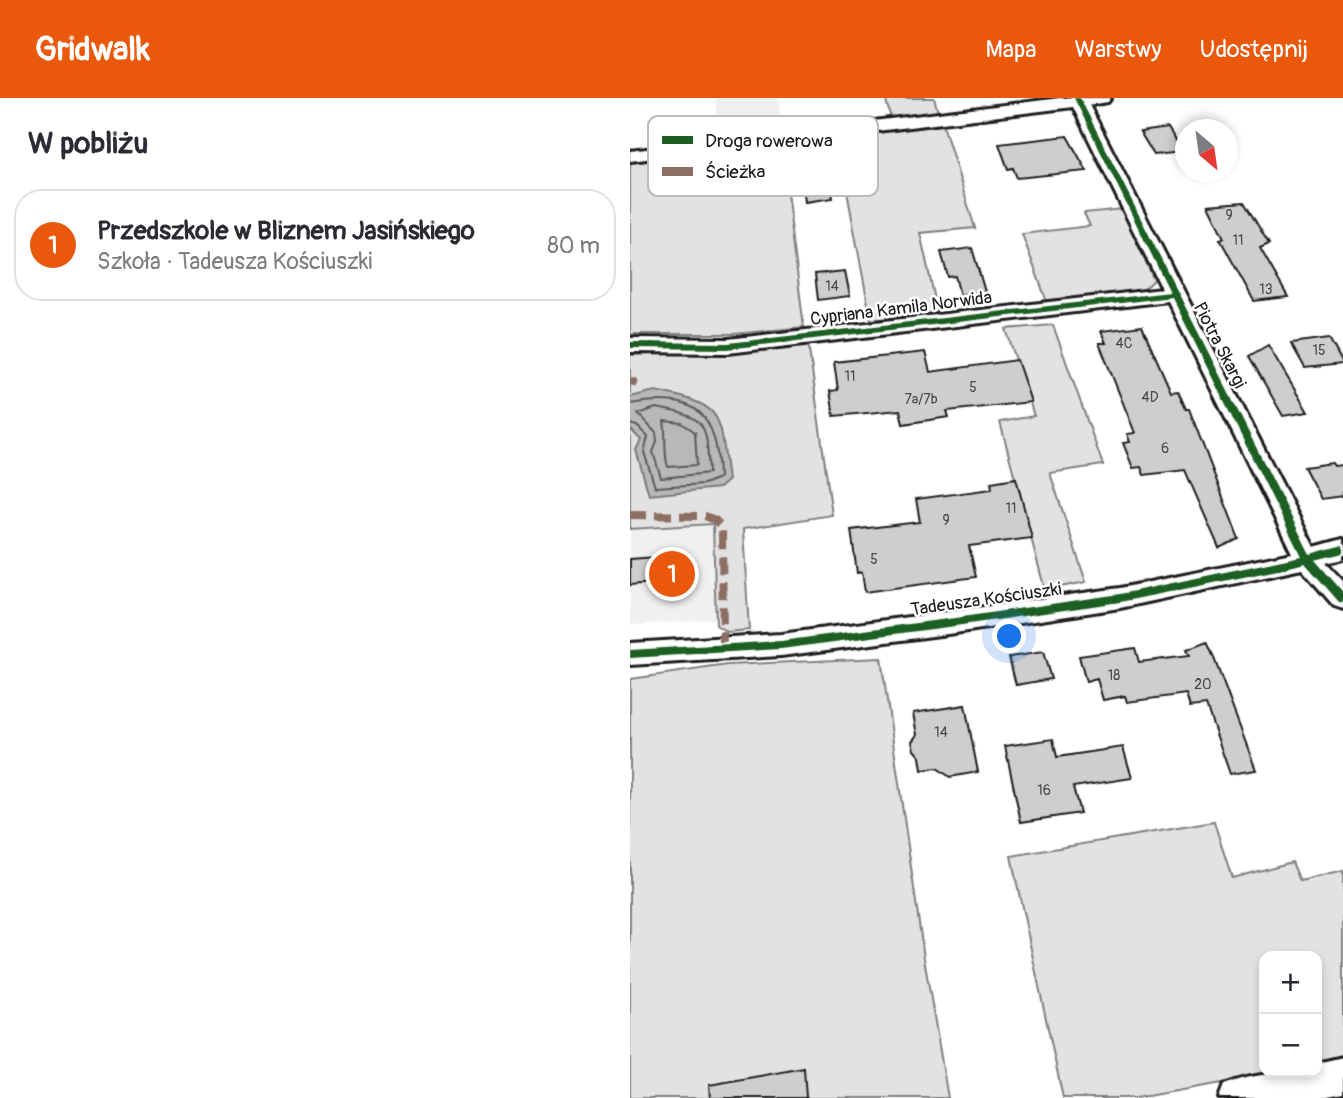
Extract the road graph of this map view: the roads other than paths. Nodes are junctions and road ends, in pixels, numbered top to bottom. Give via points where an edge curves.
1 (1102, 98) edge
2 (1078, 99) edge
3 (878, 124) edge
4 (648, 154) edge
5 (630, 156) edge
6 (1175, 294) junction
7 (630, 345) edge
8 (1343, 549) edge
9 (1307, 558) junction
10 (1343, 599) edge
11 (630, 654) edge
12 (1343, 1075) edge
13 (1237, 1098) edge

1 - 2 street
2 - 3 street
2 - 6 street, Piotra Skargi
4 - 5 street
6 - 7 street, Cypriana Kamila Norwida via 728,346
6 - 9 street, Piotra Skargi
8 - 9 street, Tadeusza Kościuszki
9 - 10 street, Piotra Skargi
9 - 11 street, Tadeusza Kościuszki via 1120,598 956,622 780,645
12 - 13 street

